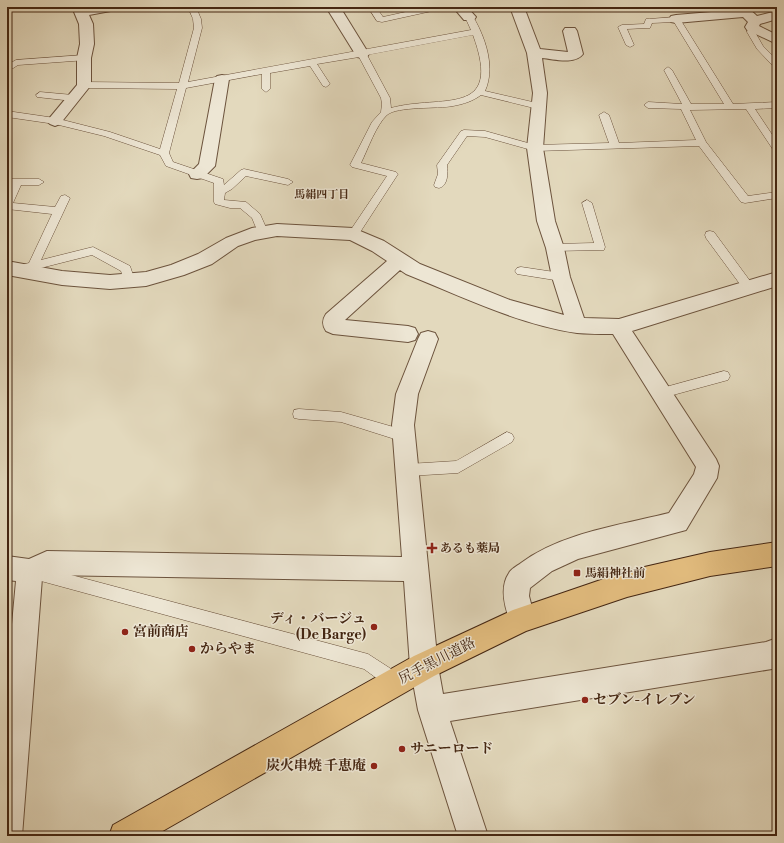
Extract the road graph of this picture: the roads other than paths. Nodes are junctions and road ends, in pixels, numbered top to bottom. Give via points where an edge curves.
1 (111, 7) edge
2 (192, 7) edge
3 (333, 7) edge
4 (372, 7) edge
5 (438, 7) edge
6 (516, 7) edge
7 (80, 10) edge
8 (465, 12) edge
9 (777, 15) edge
10 (748, 17) edge
11 (676, 19) junction
12 (570, 31) dead end
13 (476, 32) junction
14 (777, 40) edge
15 (630, 45) dead end
16 (534, 53) junction
17 (362, 54) junction
18 (84, 58) junction
19 (312, 63) junction
20 (777, 65) edge
21 (7, 69) edge
22 (668, 70) dead end
23 (266, 71) junction
24 (222, 79) junction
25 (84, 84) junction
26 (326, 84) dead end
27 (182, 86) junction
28 (266, 89) dead end
29 (480, 92) junction
30 (40, 95) dead end
31 (73, 98) junction
32 (648, 105) dead end
33 (777, 105) edge
34 (538, 106) junction
35 (686, 107) junction
36 (730, 107) junction
37 (748, 107) junction
38 (385, 112) junction
39 (7, 114) edge
40 (604, 115) dead end
41 (55, 121) junction
42 (702, 142) junction
43 (615, 146) junction
44 (535, 148) junction
45 (777, 149) edge
46 (164, 153) junction
47 (197, 174) junction
48 (7, 182) edge
49 (18, 182) junction
50 (38, 182) dead end
51 (288, 182) dead end
52 (438, 185) dead end
53 (220, 191) junction
54 (777, 195) edge
55 (64, 198) dead end
56 (587, 204) dead end
57 (7, 205) edge
58 (58, 211) junction
59 (263, 232) junction
60 (354, 234) junction
61 (710, 235) dead end
62 (555, 248) junction
63 (399, 260) junction
64 (16, 269) edge
65 (521, 272) dead end
66 (561, 277) junction
67 (777, 279) edge
68 (129, 280) junction
69 (749, 288) junction
70 (577, 325) junction
71 (619, 327) junction
72 (724, 376) dead end
73 (662, 393) junction
74 (298, 414) dead end
75 (404, 436) junction
76 (507, 438) dead end
77 (408, 470) junction
78 (777, 554) edge
79 (18, 569) edge
80 (416, 569) junction
81 (522, 619) junction
82 (777, 651) edge
83 (424, 666) junction
84 (396, 682) junction
85 (432, 710) junction
86 (7, 836) edge
87 (124, 836) edge
88 (473, 836) edge

1 - 7 street
2 - 27 lane via 198,28
3 - 17 street
4 - 5 lane via 382,20
6 - 16 street
7 - 18 street via 86,24 88,44
8 - 13 lane
9 - 10 street
10 - 11 street
10 - 14 street
10 - 20 lane via 751,32 760,47
11 - 15 lane via 649,21 647,26 622,27
11 - 36 lane
12 - 16 street via 576,54 571,56
13 - 17 lane
13 - 29 lane via 484,53 485,81
16 - 34 street via 540,93
17 - 19 lane
17 - 38 lane via 386,98 388,105
18 - 21 lane via 16,63
18 - 25 street
19 - 23 lane
19 - 26 lane
22 - 35 lane
23 - 24 lane
23 - 28 lane
24 - 27 lane
24 - 47 street via 207,166
25 - 27 lane
25 - 31 street
27 - 46 lane
29 - 34 lane
29 - 38 lane via 469,99 452,104 404,107
30 - 31 lane
31 - 41 street
32 - 35 lane
33 - 37 lane
34 - 44 street
35 - 36 lane
35 - 42 lane
36 - 37 lane
37 - 45 lane
38 - 60 lane via 377,122 355,165 393,174
39 - 41 lane
40 - 43 lane
41 - 46 lane via 107,134
42 - 43 lane
42 - 54 lane via 745,200
43 - 44 lane
44 - 52 lane via 486,134 464,133 442,165 443,174
44 - 62 street via 546,220
46 - 47 lane via 169,164
47 - 53 lane via 219,181
48 - 49 lane
49 - 50 lane
49 - 57 lane
51 - 53 lane via 244,172
53 - 59 lane via 219,202 230,205 242,204 256,216
55 - 58 lane
56 - 62 lane via 600,247
57 - 58 lane
58 - 64 lane
59 - 60 street via 277,230
59 - 68 street via 232,242 205,259 177,270 146,279
60 - 63 street
61 - 69 lane
62 - 66 street
63 - 70 street via 413,269 504,306
63 - 75 street via 333,319 334,326 418,337 407,394
64 - 68 street via 62,278 110,282
64 - 68 lane via 93,251 126,269
65 - 66 lane
66 - 70 street
67 - 69 street
69 - 71 street
70 - 71 street
71 - 73 street
72 - 73 lane
73 - 81 street via 708,466 706,478 676,522 577,548 543,562 518,581 516,596
74 - 75 lane via 341,417
75 - 77 street
76 - 77 lane via 458,467
77 - 80 street
78 - 81 main road, 尻手黒川道路 via 710,564 628,584
79 - 80 street via 47,563
79 - 84 lane via 368,662
79 - 86 street
80 - 83 street
81 - 83 main road, 尻手黒川道路
82 - 85 street via 772,655
83 - 84 main road, 尻手黒川道路
83 - 85 street
84 - 87 main road, 尻手黒川道路
85 - 88 street

